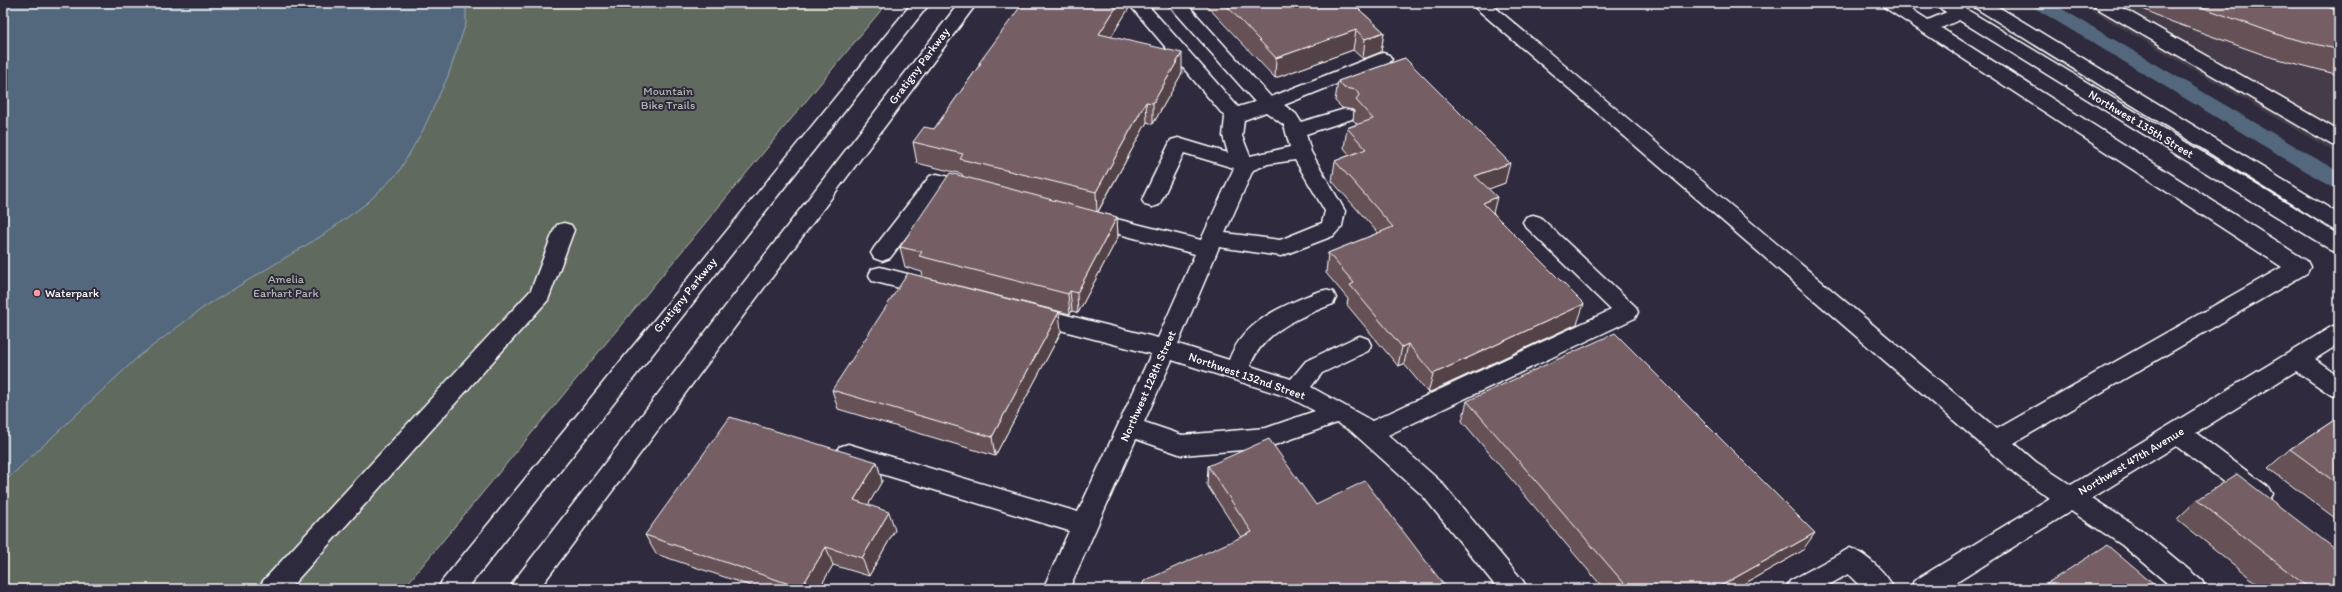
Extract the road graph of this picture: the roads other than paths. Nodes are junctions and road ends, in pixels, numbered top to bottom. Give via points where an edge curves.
1 (921, 3) edge
2 (968, 3) edge
3 (1137, 3) edge
4 (1176, 3) edge
5 (1479, 3) edge
6 (1890, 3) edge
7 (1980, 3) edge
8 (2101, 3) edge
9 (1952, 8) edge
10 (1927, 27) junction
11 (1383, 59) dead end
12 (1268, 105) junction
13 (1235, 116) junction
14 (1345, 116) dead end
15 (1297, 130) junction
16 (2336, 136) edge
17 (1300, 152) junction
18 (1241, 173) junction
19 (991, 195) edge
20 (1152, 200) dead end
21 (1068, 214) edge
22 (1533, 222) dead end
23 (2339, 224) edge
24 (564, 230) dead end
25 (1210, 244) junction
26 (2339, 245) edge
27 (882, 253) dead end
28 (880, 275) dead end
29 (949, 293) edge
30 (1326, 298) dead end
31 (1011, 309) edge
32 (2339, 333) edge
33 (1360, 345) dead end
34 (1165, 349) junction
35 (2297, 359) junction
36 (1236, 372) junction
37 (2339, 388) edge
38 (1296, 390) junction
39 (1338, 413) junction
40 (1130, 427) junction
41 (1369, 433) junction
42 (2178, 433) junction
43 (1995, 442) junction
44 (823, 446) edge
45 (2070, 498) junction
46 (2277, 507) edge
47 (1085, 525) junction
48 (272, 589) edge
49 (451, 589) edge
50 (524, 589) edge
51 (1056, 589) edge
52 (1514, 589) edge
53 (1799, 589) edge
54 (1881, 589) edge
55 (1923, 589) edge
56 (2193, 589) edge

1 - 49 main road, Gratigny Parkway
2 - 50 main road, Gratigny Parkway
3 - 13 main road
4 - 12 main road
5 - 43 main road
6 - 10 main road
7 - 23 main road, Northwest 135th Street
8 - 16 main road
9 - 10 main road
9 - 26 main road, Northwest 135th Street
10 - 43 main road via 2299,267
11 - 12 main road
12 - 13 main road
12 - 15 main road via 1291,118
13 - 18 main road via 1232,137
14 - 15 main road
15 - 17 main road
17 - 18 main road via 1264,158
17 - 25 main road via 1335,211 1332,226 1326,231 1281,248
18 - 20 main road via 1178,145
18 - 25 main road, Northwest 128th Street
19 - 27 main road via 937,181
21 - 25 main road
22 - 41 main road via 1627,312
24 - 48 main road via 540,294
25 - 34 main road, Northwest 128th Street
28 - 29 main road
30 - 36 main road via 1298,308 1270,325 1247,346
31 - 34 main road, Northwest 132nd Street
32 - 35 main road, Northwest 47th Avenue
33 - 38 main road via 1314,367
34 - 36 main road, Northwest 132nd Street
34 - 40 main road, Northwest 128th Street
35 - 37 main road
35 - 42 main road, Northwest 47th Avenue
36 - 38 main road, Northwest 132nd Street
38 - 39 main road, Northwest 132nd Street
39 - 40 main road via 1266,438 1182,445
39 - 41 main road, Northwest 132nd Street via 1359,424
40 - 47 main road, Northwest 128th Street
41 - 52 main road, Northwest 132nd Street via 1432,488
42 - 45 main road, Northwest 47th Avenue
42 - 46 main road
43 - 45 main road via 2027,469
44 - 47 main road
45 - 55 main road, Northwest 47th Avenue
45 - 56 main road via 2130,537
47 - 51 main road, Northwest 128th Street
53 - 54 main road via 1850,559

